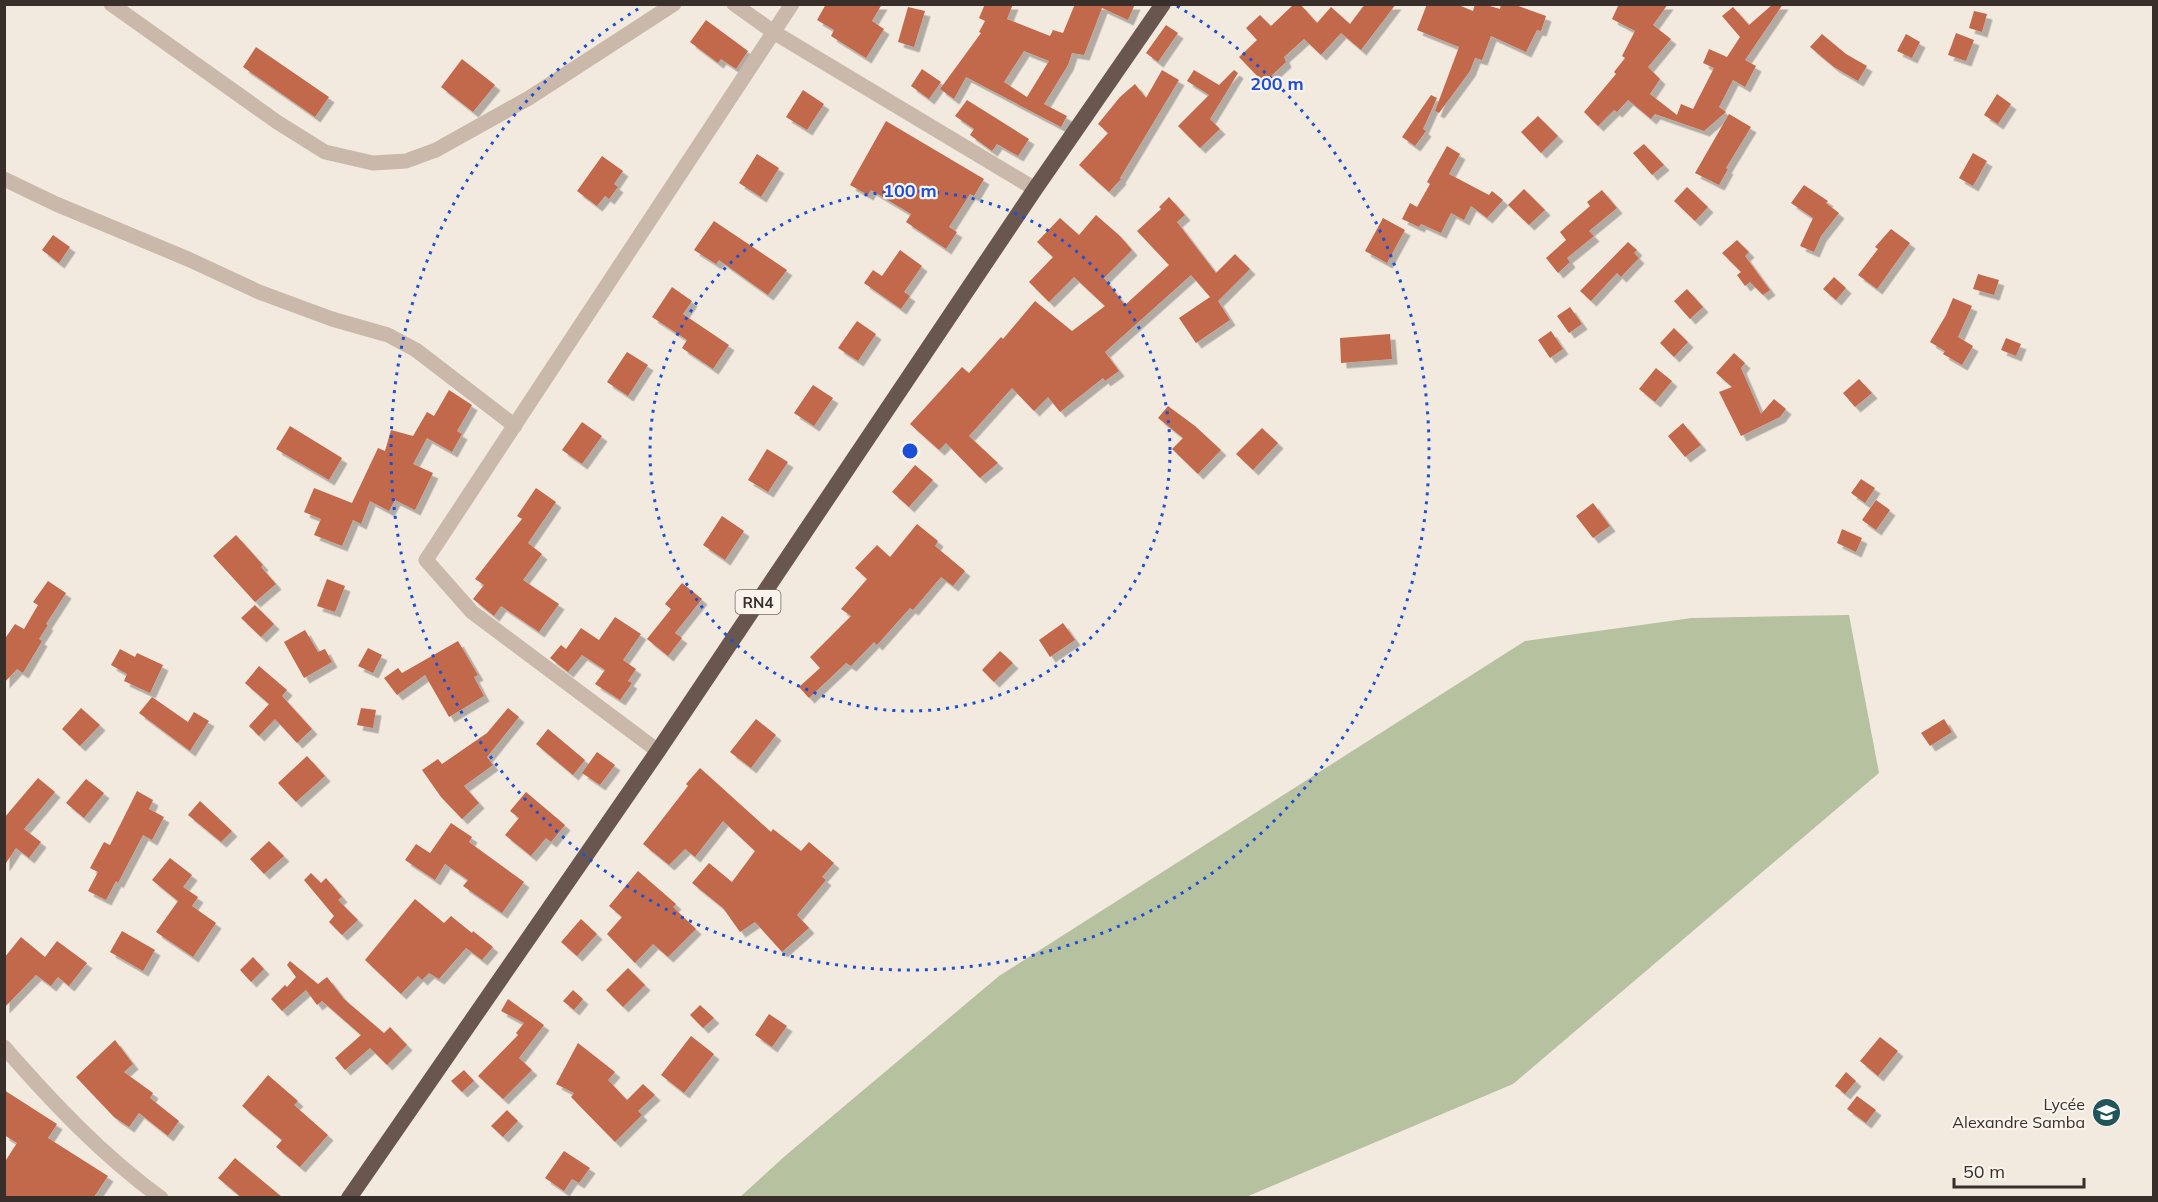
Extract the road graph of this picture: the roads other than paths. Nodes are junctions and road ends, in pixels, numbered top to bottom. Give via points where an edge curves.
1 (111, 4) edge
2 (674, 4) edge
3 (734, 4) edge
4 (792, 4) edge
5 (1163, 4) edge
6 (775, 33) junction
7 (4, 179) edge
8 (1035, 189) junction
9 (515, 426) junction
10 (658, 751) junction
11 (4, 1047) edge
12 (161, 1197) edge
13 (349, 1197) edge

1 - 2 street via 325,152 373,163 406,161 436,150 529,98
3 - 6 street
4 - 6 street
5 - 8 highway, RN4
6 - 8 street
6 - 9 street
7 - 9 street via 259,292 388,335 416,350
8 - 10 highway, RN4
9 - 10 street via 426,560 472,612
10 - 13 highway, RN4
11 - 12 street via 44,1092 131,1176

